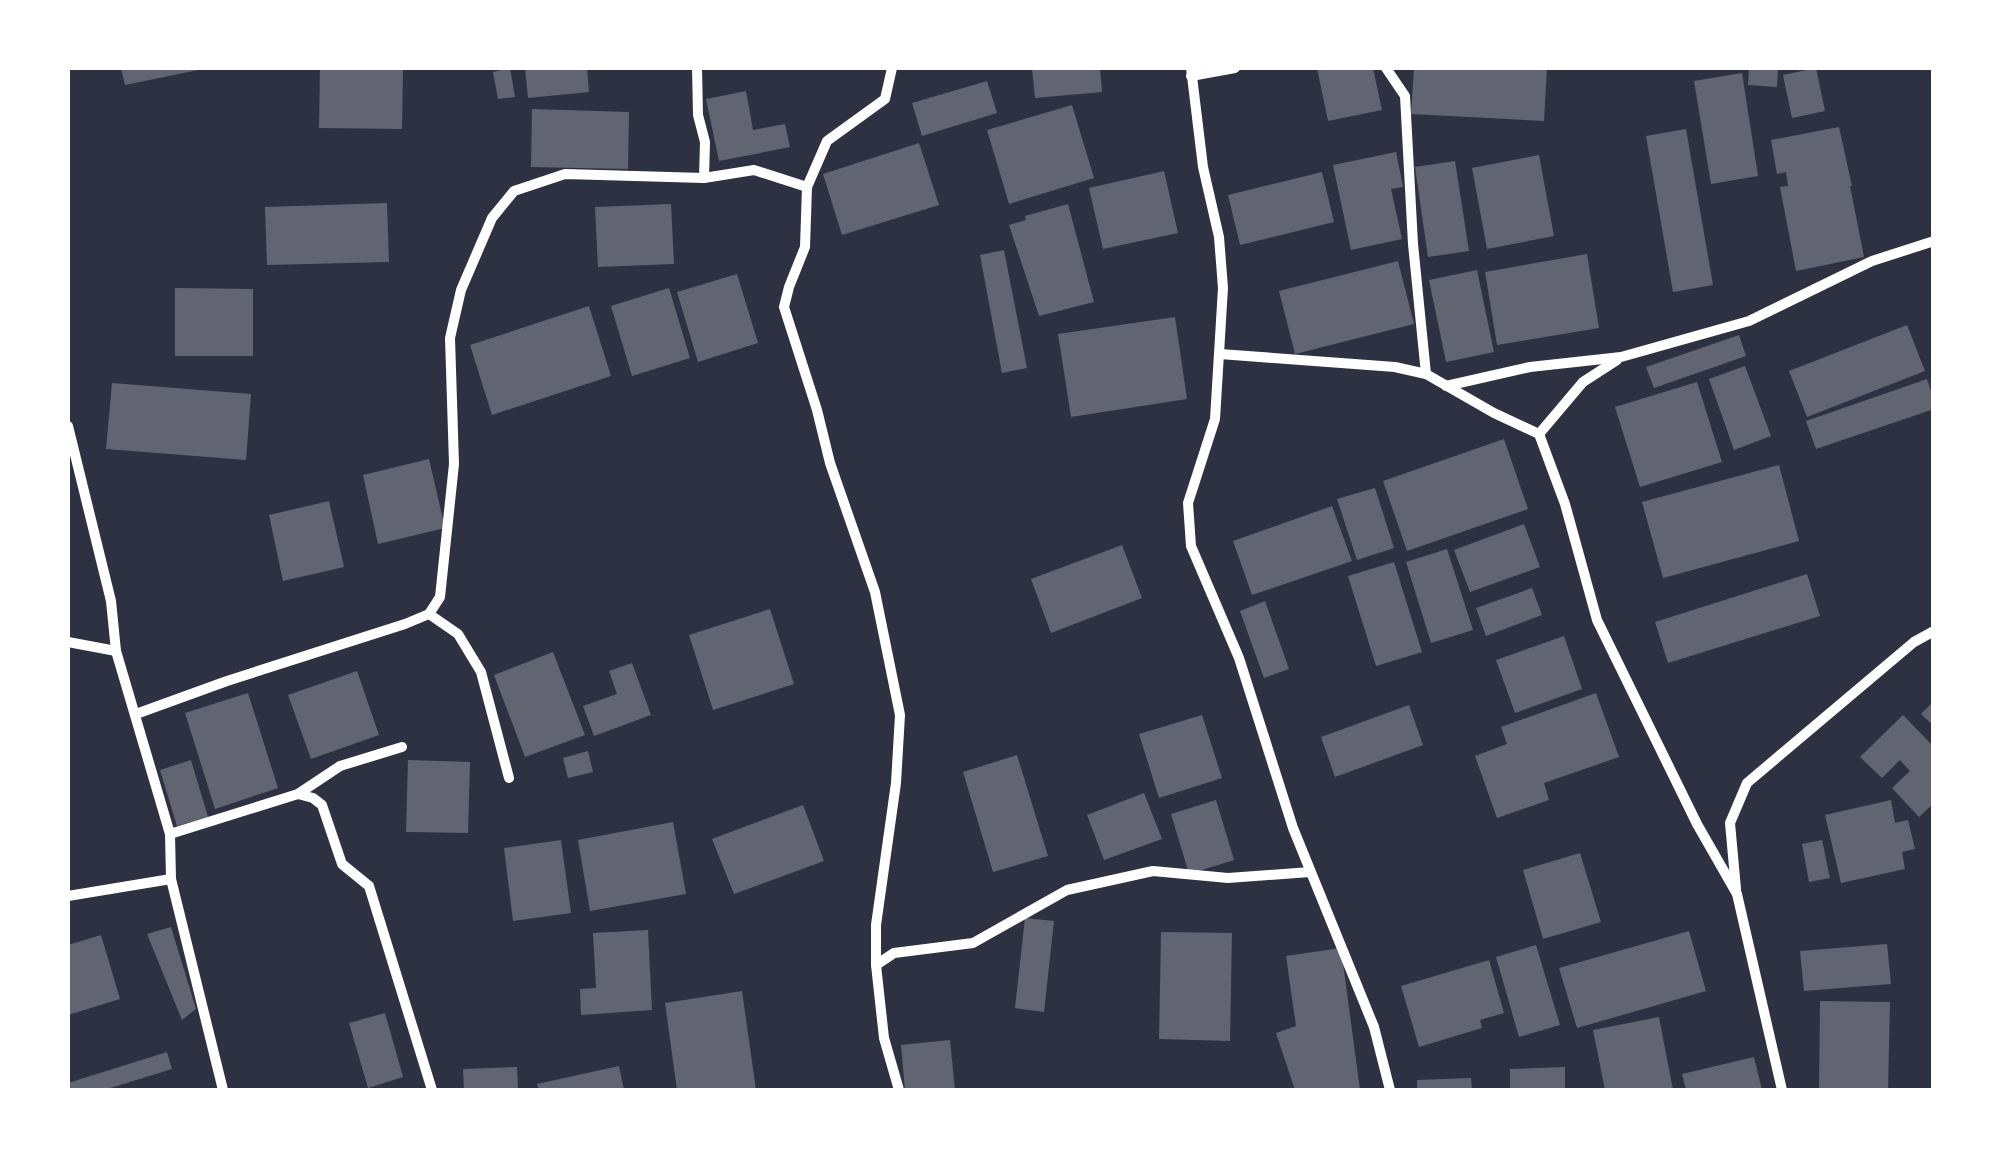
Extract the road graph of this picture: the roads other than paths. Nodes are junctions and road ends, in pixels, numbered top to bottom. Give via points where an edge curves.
1 (697, 68) edge
2 (892, 68) edge
3 (1235, 68) edge
4 (1386, 68) edge
5 (1191, 72) edge
6 (704, 178) junction
7 (807, 187) junction
8 (1934, 241) edge
9 (1220, 354) junction
10 (1622, 357) junction
11 (1426, 374) junction
12 (1445, 386) junction
13 (68, 426) edge
14 (1539, 434) junction
15 (430, 614) junction
16 (1934, 631) edge
17 (68, 642) edge
18 (116, 651) junction
19 (136, 714) junction
20 (402, 747) dead end
21 (510, 778) dead end
22 (298, 794) junction
23 (170, 834) junction
24 (1310, 872) junction
25 (172, 879) junction
26 (1737, 894) junction
27 (68, 896) edge
28 (876, 965) junction
29 (223, 1090) edge
30 (432, 1090) edge
31 (899, 1090) edge
32 (1390, 1090) edge
33 (1782, 1090) edge

1 - 6 street
2 - 7 street via 885,98 827,141
3 - 5 street
4 - 11 street via 1405,96
5 - 9 street via 1219,237
6 - 7 street via 754,170
6 - 15 street via 566,174 514,191 492,218 461,290 450,338 454,464 440,597
7 - 28 street via 805,248 784,307 876,592 900,714
8 - 10 street via 1872,261 1749,320
9 - 11 street
9 - 24 street via 1215,419 1188,503 1191,546 1239,658
10 - 12 street via 1530,367
10 - 14 street via 1583,382
11 - 12 street
12 - 14 street
13 - 18 street
14 - 26 street via 1596,620
15 - 19 street
15 - 21 street via 458,634 481,672
16 - 26 street via 1746,783 1730,822
17 - 18 street
18 - 19 street
19 - 23 street
20 - 22 street via 340,766
22 - 23 street
22 - 30 street via 322,806 342,864 369,886
23 - 25 street
24 - 28 street via 1228,878 1153,870 1067,890 973,944 894,954
24 - 32 street via 1374,1027
25 - 27 street
25 - 29 street
26 - 33 street
28 - 31 street via 884,1038

